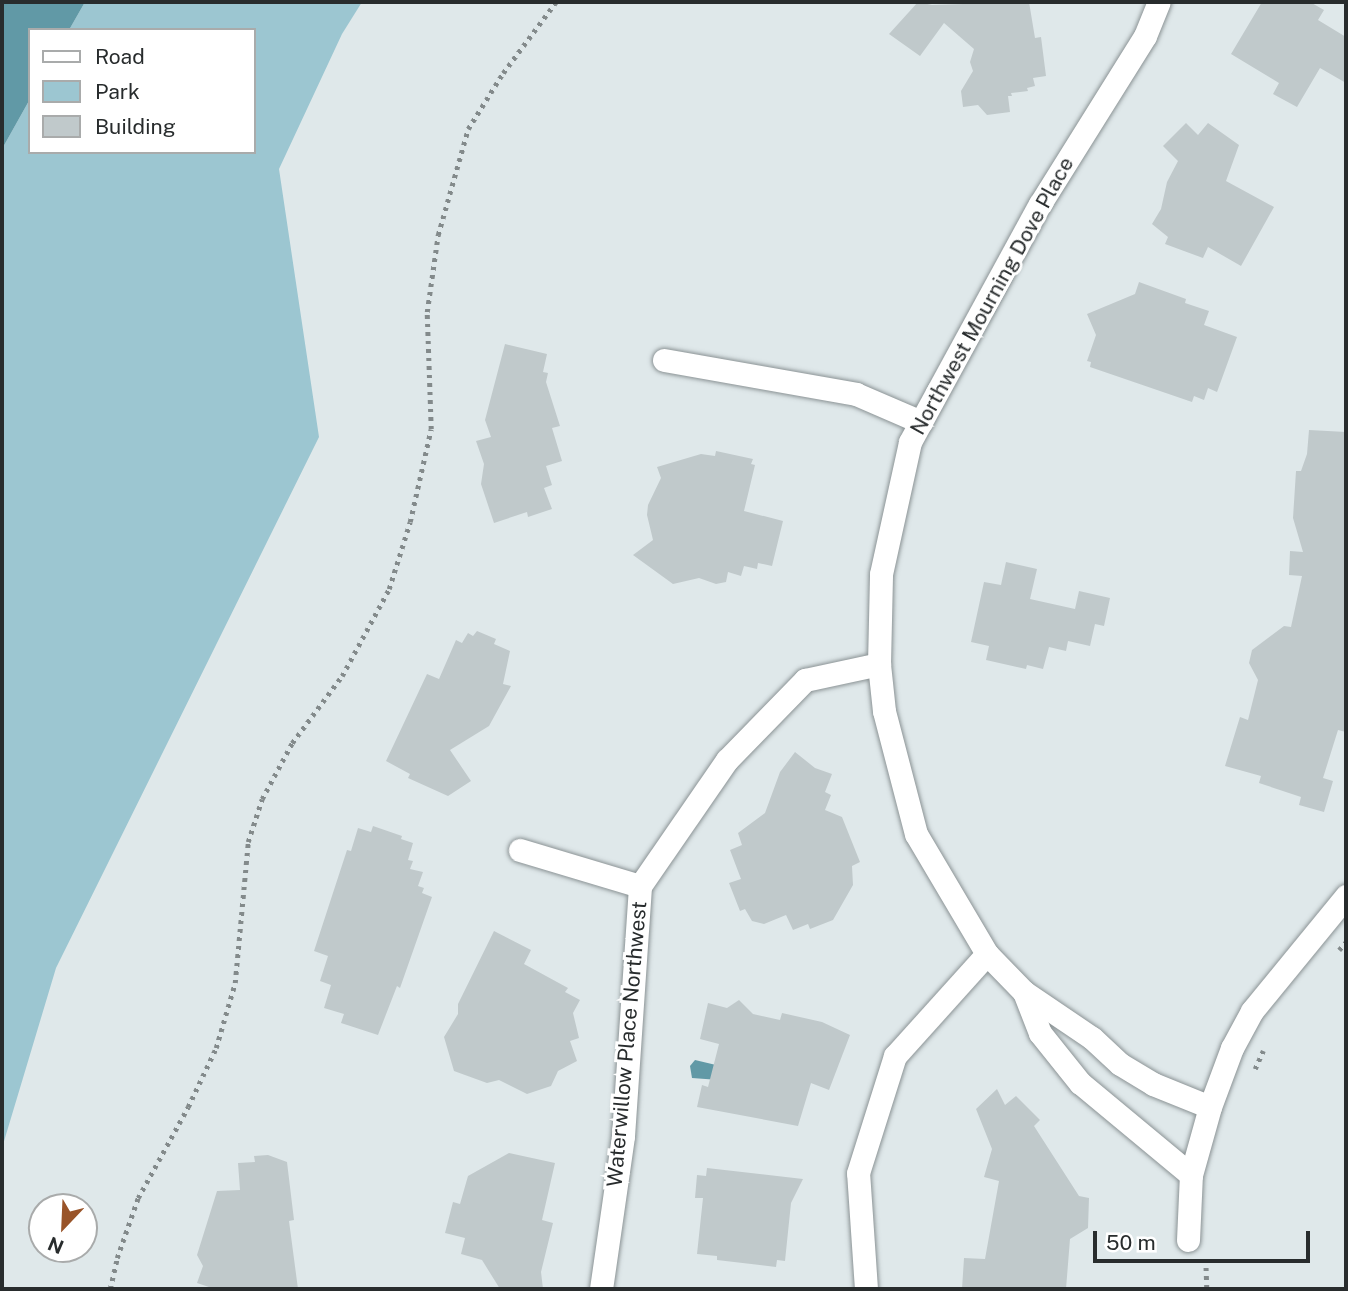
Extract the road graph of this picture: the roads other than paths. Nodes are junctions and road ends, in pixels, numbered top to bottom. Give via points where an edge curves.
1 (1159, 2) edge
2 (664, 360) dead end
3 (921, 422) junction
4 (879, 664) junction
5 (520, 850) dead end
6 (640, 886) junction
7 (1346, 896) edge
8 (987, 954) junction
9 (1024, 992) junction
10 (1210, 1107) junction
11 (1191, 1175) junction
12 (1197, 1245) road end
13 (601, 1289) edge
14 (866, 1289) edge

1 - 3 street, Northwest Mourning Dove Place via 1145,36 1040,204
2 - 3 street via 856,394
3 - 4 street, Northwest Mourning Dove Place via 910,442 881,574
4 - 6 street, Waterwillow Place Northwest via 805,680 727,760
4 - 8 street, Northwest Mourning Dove Place via 884,711 916,834
5 - 6 street
6 - 13 street, Waterwillow Place Northwest via 622,1136
7 - 10 street via 1252,1011
8 - 9 street, Northwest Mourning Dove Place
8 - 14 street via 895,1056 858,1173
9 - 10 street, Northwest Mourning Dove Place via 1092,1038 1120,1064 1153,1084
9 - 11 street, Northwest Mourning Dove Place via 1040,1033 1080,1083
10 - 11 street
11 - 12 street

